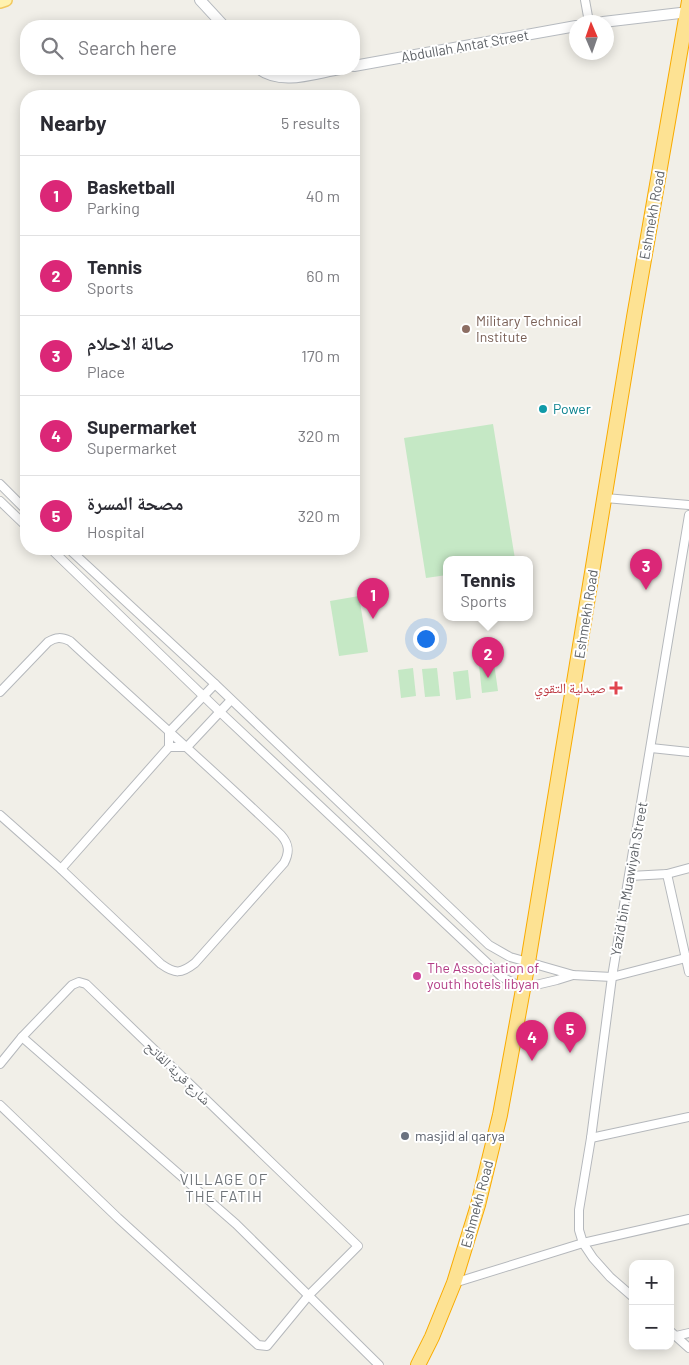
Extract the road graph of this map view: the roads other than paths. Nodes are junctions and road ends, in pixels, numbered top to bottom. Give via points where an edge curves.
1 (6, 0) edge
2 (200, 0) edge
3 (585, 0) edge
4 (0, 2) edge
5 (688, 9) edge
6 (588, 15) edge
7 (218, 20) edge
8 (614, 20) edge
9 (569, 27) edge
10 (360, 65) edge
11 (270, 75) edge
12 (301, 75) edge
13 (0, 484) edge
14 (10, 494) junction
15 (605, 498) junction
16 (1, 502) edge
17 (20, 504) edge
18 (689, 505) edge
19 (689, 515) edge
20 (20, 520) edge
21 (56, 555) edge
22 (75, 555) edge
23 (215, 684) junction
24 (0, 692) edge
25 (204, 697) junction
26 (231, 700) junction
27 (220, 712) junction
28 (169, 732) junction
29 (168, 746) junction
30 (187, 746) junction
31 (651, 748) junction
32 (689, 752) edge
33 (0, 815) edge
34 (689, 868) edge
35 (61, 869) junction
36 (667, 874) junction
37 (630, 876) junction
38 (687, 958) edge
39 (528, 962) junction
40 (689, 972) edge
41 (573, 975) junction
42 (612, 977) junction
43 (523, 988) junction
44 (22, 1037) junction
45 (0, 1064) edge
46 (0, 1105) edge
47 (689, 1117) edge
48 (591, 1138) junction
49 (689, 1219) edge
50 (583, 1243) junction
51 (454, 1283) junction
52 (629, 1293) edge
53 (309, 1295) junction
54 (689, 1333) edge
55 (674, 1334) edge
56 (674, 1335) edge
57 (689, 1348) edge
58 (379, 1365) edge
59 (418, 1365) edge

1 - 4 main road
2 - 7 main road
3 - 6 street
5 - 8 main road
5 - 15 highway, Eshmekh Road
9 - 10 main road, Abdullah Antat Street
11 - 12 main road via 281,78
13 - 14 street
14 - 16 street
14 - 17 street
15 - 18 street
15 - 39 highway, Eshmekh Road
16 - 20 street
19 - 31 street, Yazid bin Muawiyah Street
21 - 25 street
22 - 23 street
23 - 25 street
23 - 26 street
24 - 28 street via 43,646 54,638 62,638 70,641
25 - 27 street
25 - 28 street
26 - 27 street
26 - 39 street via 489,945 510,957
27 - 30 street
27 - 43 street via 502,977
28 - 29 street
28 - 30 street
29 - 30 street
29 - 35 street
30 - 35 street via 281,835 288,848 284,863 195,963 178,972 170,971
31 - 32 street
31 - 37 street, Yazid bin Muawiyah Street
33 - 35 street
34 - 36 street
36 - 37 street
36 - 38 street
37 - 42 street, Yazid bin Muawiyah Street
38 - 40 street
38 - 42 street
39 - 41 street
39 - 43 highway, Eshmekh Road
41 - 42 street
41 - 43 street
42 - 48 street, Yazid bin Muawiyah Street
43 - 51 highway, Eshmekh Road via 500,1115 478,1205
44 - 45 street, شارع قرية الفاتح
44 - 53 street via 236,1224
44 - 53 street, شارع قرية الفاتح via 72,985 86,984 358,1246
46 - 53 street via 258,1345 267,1346
47 - 48 street
48 - 50 street, Yazid bin Muawiyah Street via 579,1210
49 - 50 street
50 - 51 street
50 - 52 street via 592,1258
51 - 59 highway, Eshmekh Road
53 - 58 street
54 - 55 street
56 - 57 street

